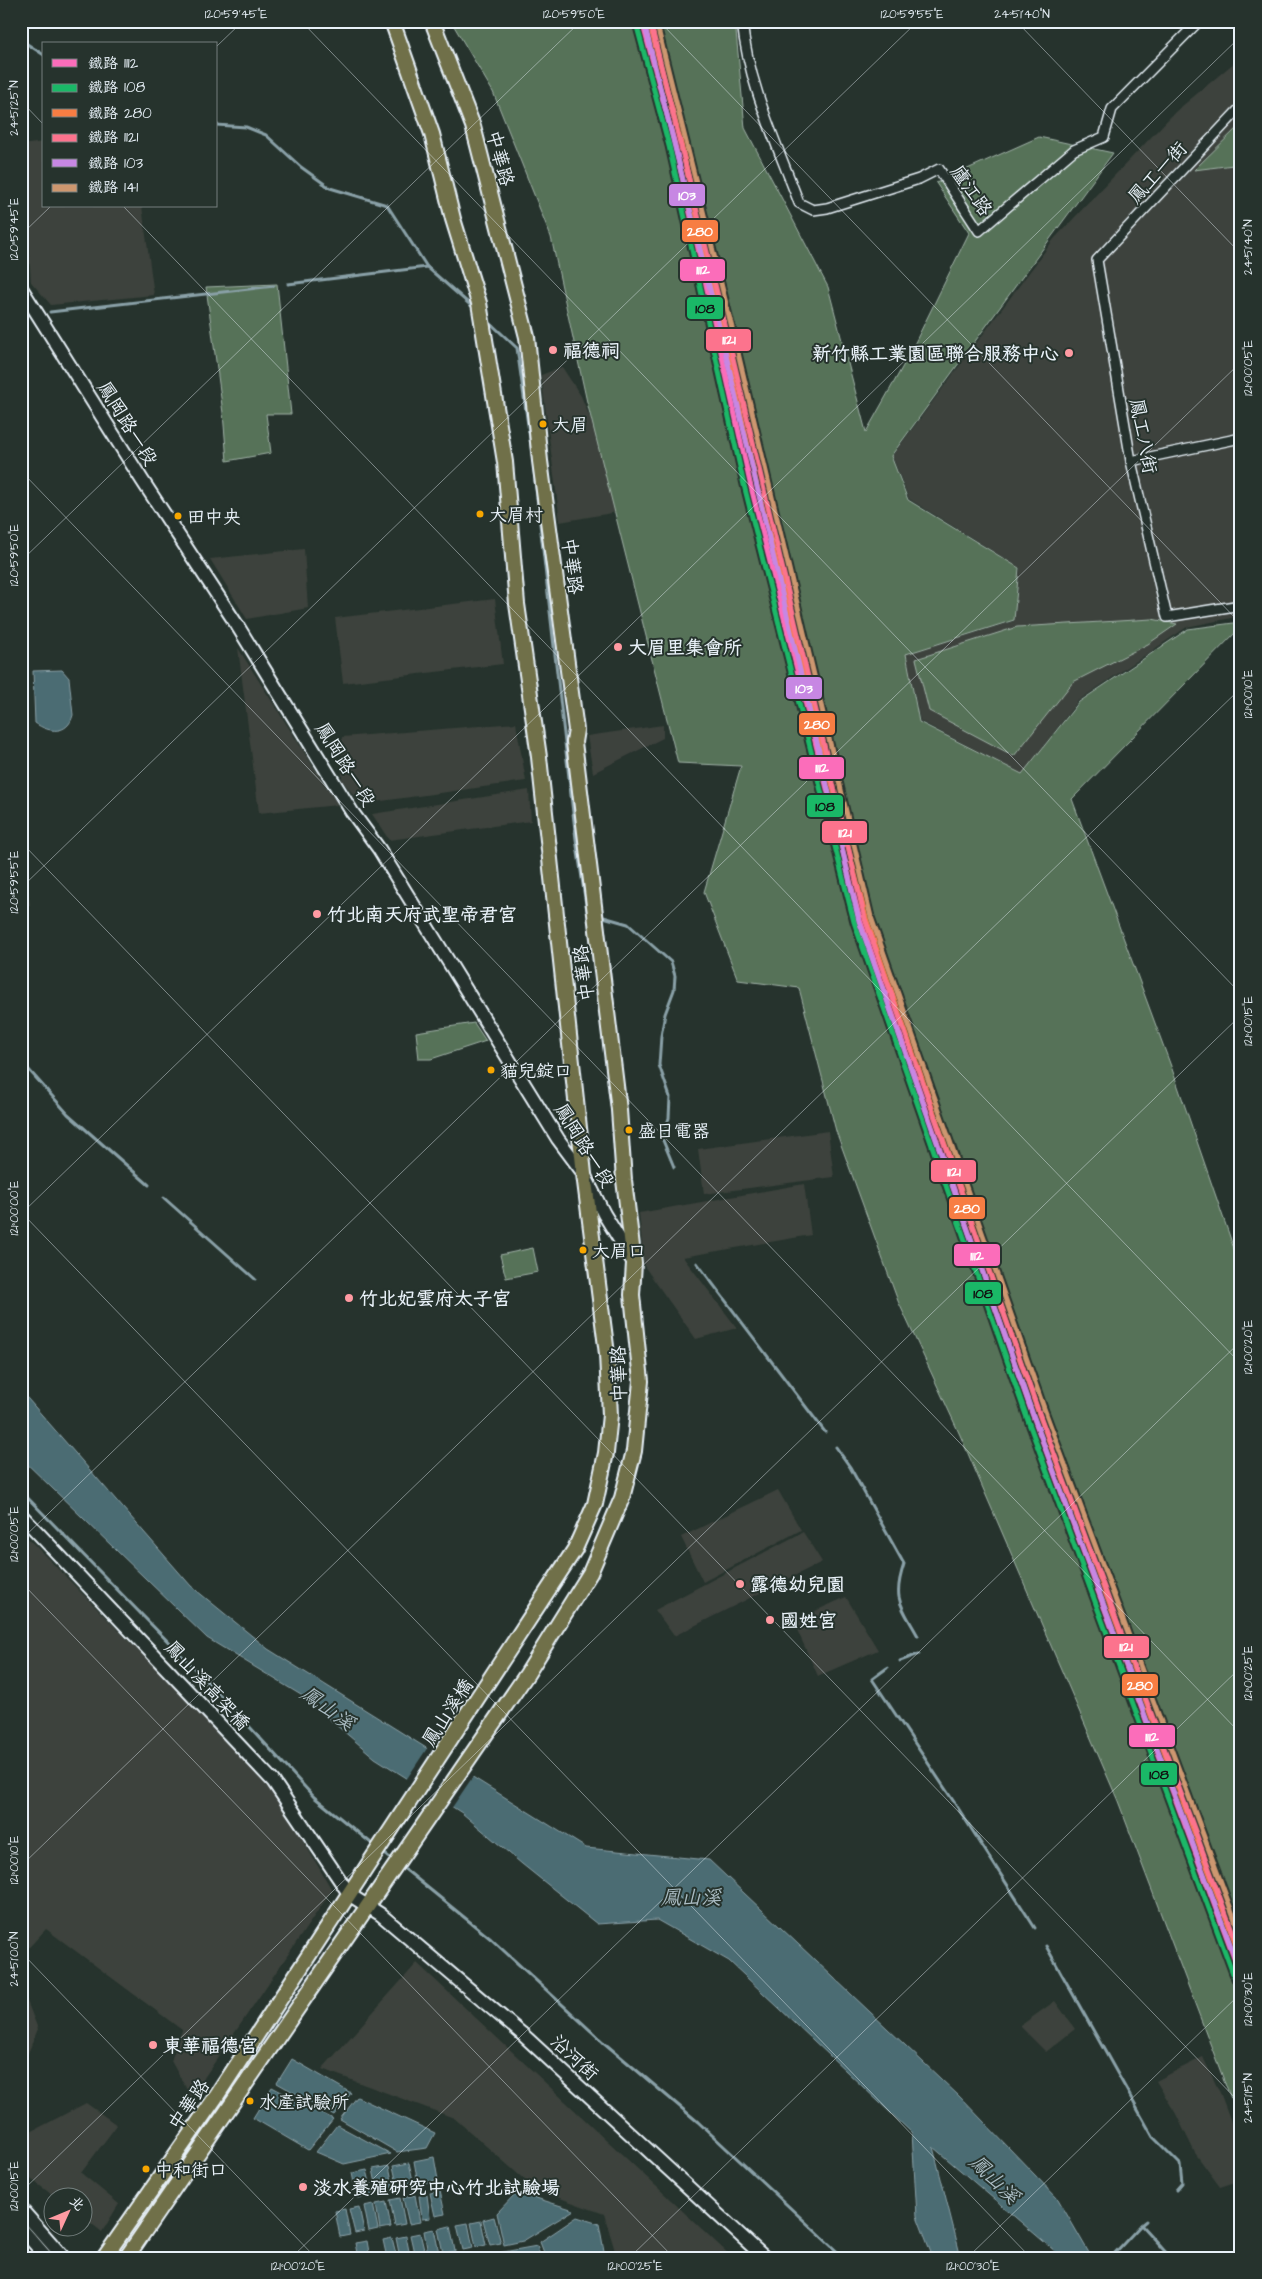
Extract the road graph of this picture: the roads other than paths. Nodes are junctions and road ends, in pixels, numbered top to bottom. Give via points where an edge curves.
1 (392, 21) edge
2 (432, 21) edge
3 (742, 21) edge
4 (1200, 21) edge
5 (1241, 108) edge
6 (1097, 260) joint
7 (21, 288) edge
8 (1241, 438) edge
9 (1131, 461) junction
10 (1241, 605) edge
11 (584, 1174) junction
12 (634, 1263) junction
13 (21, 1515) edge
14 (575, 1549) joint
15 (350, 1895) junction
16 (368, 1908) junction
17 (21, 2209) edge
18 (21, 2228) edge
19 (47, 2258) edge
20 (64, 2258) edge
21 (104, 2258) edge
22 (126, 2258) edge
23 (765, 2258) edge

1 - 11 main road, 中華路 via 432,134 453,219 479,303 505,462 517,604 539,757
2 - 12 main road, 中華路 via 473,126 527,337 576,730 576,759 619,1110
3 - 4 street, 廬江路 via 744,47 764,111 799,203 812,210 826,208 919,180 939,169 979,231 1074,150 1104,137 1112,109
5 - 6 street, 鳳工一街
6 - 9 street, 鳳工八街
7 - 11 street, 鳳岡路一段 via 237,625 352,812 380,849 558,1139
8 - 9 street
9 - 10 street, 鳳工八街 via 1166,617
11 - 12 street, 鳳岡路一段
11 - 14 main road, 中華路 via 607,1354 610,1415 595,1504
12 - 16 main road, 中華路 via 632,1295 641,1381 634,1452 622,1498 590,1573 527,1674
13 - 15 street, 鳳山溪高架橋 via 273,1780
14 - 15 main road, 鳳山溪橋
15 - 16 street, 沿河街
15 - 21 main road, 中華路
16 - 22 main road, 中華路
16 - 23 street, 沿河街 via 380,1914 521,2032
17 - 20 street
18 - 19 street

